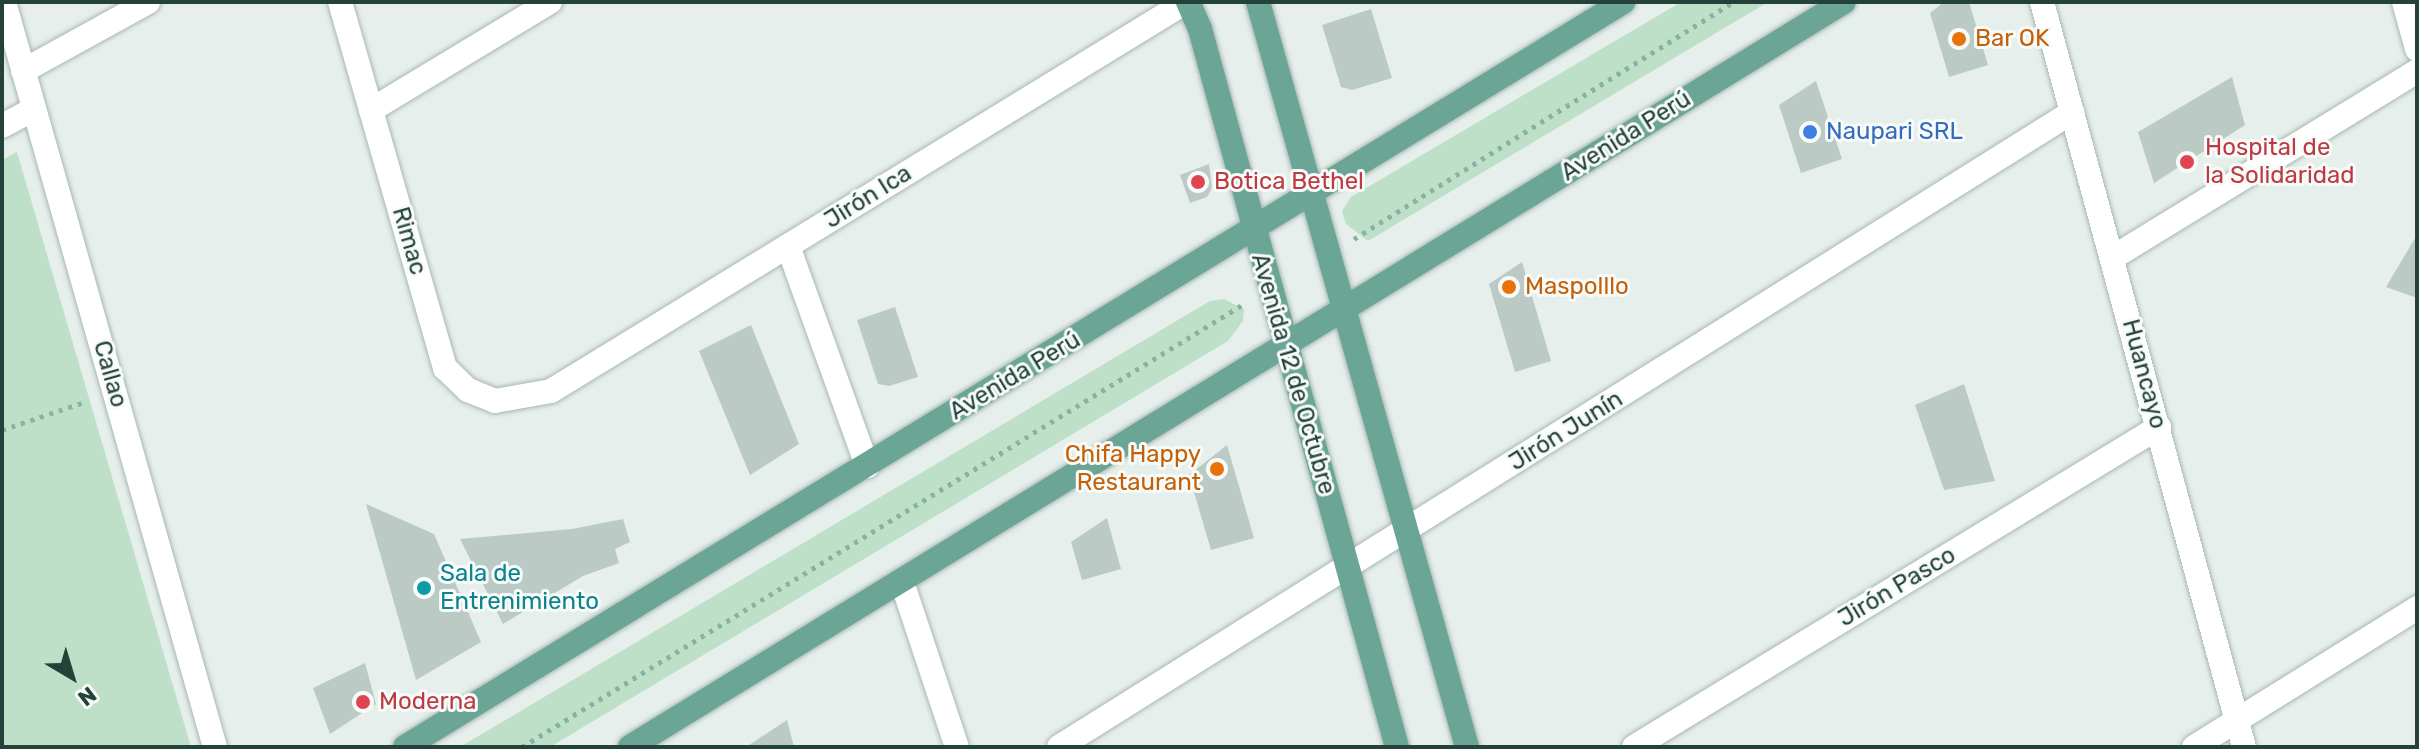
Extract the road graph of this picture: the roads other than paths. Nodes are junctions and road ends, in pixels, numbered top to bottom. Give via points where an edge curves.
1 (4, 2) edge
2 (148, 2) edge
3 (340, 2) edge
4 (550, 2) edge
5 (1187, 2) edge
6 (1258, 2) edge
7 (1623, 2) edge
8 (1844, 2) edge
9 (2042, 2) edge
10 (2404, 2) edge
11 (2417, 49) edge
12 (23, 71) junction
13 (2417, 71) edge
14 (34, 109) junction
15 (371, 110) junction
16 (2072, 112) junction
17 (2, 126) edge
18 (1311, 196) junction
19 (1253, 231) junction
20 (788, 246) junction
21 (2112, 258) junction
22 (1346, 309) junction
23 (1285, 347) junction
24 (551, 391) joint
25 (2159, 427) junction
26 (867, 466) junction
27 (1408, 529) junction
28 (1346, 565) junction
29 (902, 582) junction
30 (2417, 608) edge
31 (2237, 720) junction
32 (215, 747) edge
33 (405, 747) edge
34 (630, 747) edge
35 (957, 747) edge
36 (1059, 747) edge
37 (1397, 747) edge
38 (1467, 747) edge
39 (1634, 747) edge
40 (2194, 747) edge
41 (2244, 747) edge

1 - 12 street, Callao
2 - 12 street
3 - 15 street, Rimac
4 - 15 street
5 - 19 main road, Avenida 12 de Octubre via 1200,29
5 - 20 street, Jirón Ica
6 - 18 main road
7 - 18 main road, Avenida Perú
8 - 22 main road, Avenida Perú
9 - 16 street, Huancayo
10 - 11 street
12 - 14 street, Callao
13 - 21 street
14 - 17 street
14 - 32 street, Callao
15 - 24 street, Rimac via 445,368 468,390 495,401
16 - 21 street, Huancayo
16 - 27 street, Jirón Junín
18 - 19 main road, Avenida Perú
18 - 22 main road
19 - 23 main road, Avenida 12 de Octubre
19 - 26 main road, Avenida Perú
20 - 24 street, Jirón Ica
20 - 26 street
21 - 25 street, Huancayo
22 - 23 main road, Avenida Perú
22 - 27 main road
23 - 28 main road, Avenida 12 de Octubre
23 - 29 main road, Avenida Perú
25 - 31 street, Huancayo
25 - 39 street, Jirón Pasco
26 - 33 main road, Avenida Perú
27 - 28 street, Jirón Junín
27 - 38 main road
28 - 36 street, Jirón Junín
28 - 37 main road, Avenida 12 de Octubre
29 - 34 main road, Avenida Perú
29 - 35 street
30 - 31 street
31 - 40 street
31 - 41 street, Huancayo

